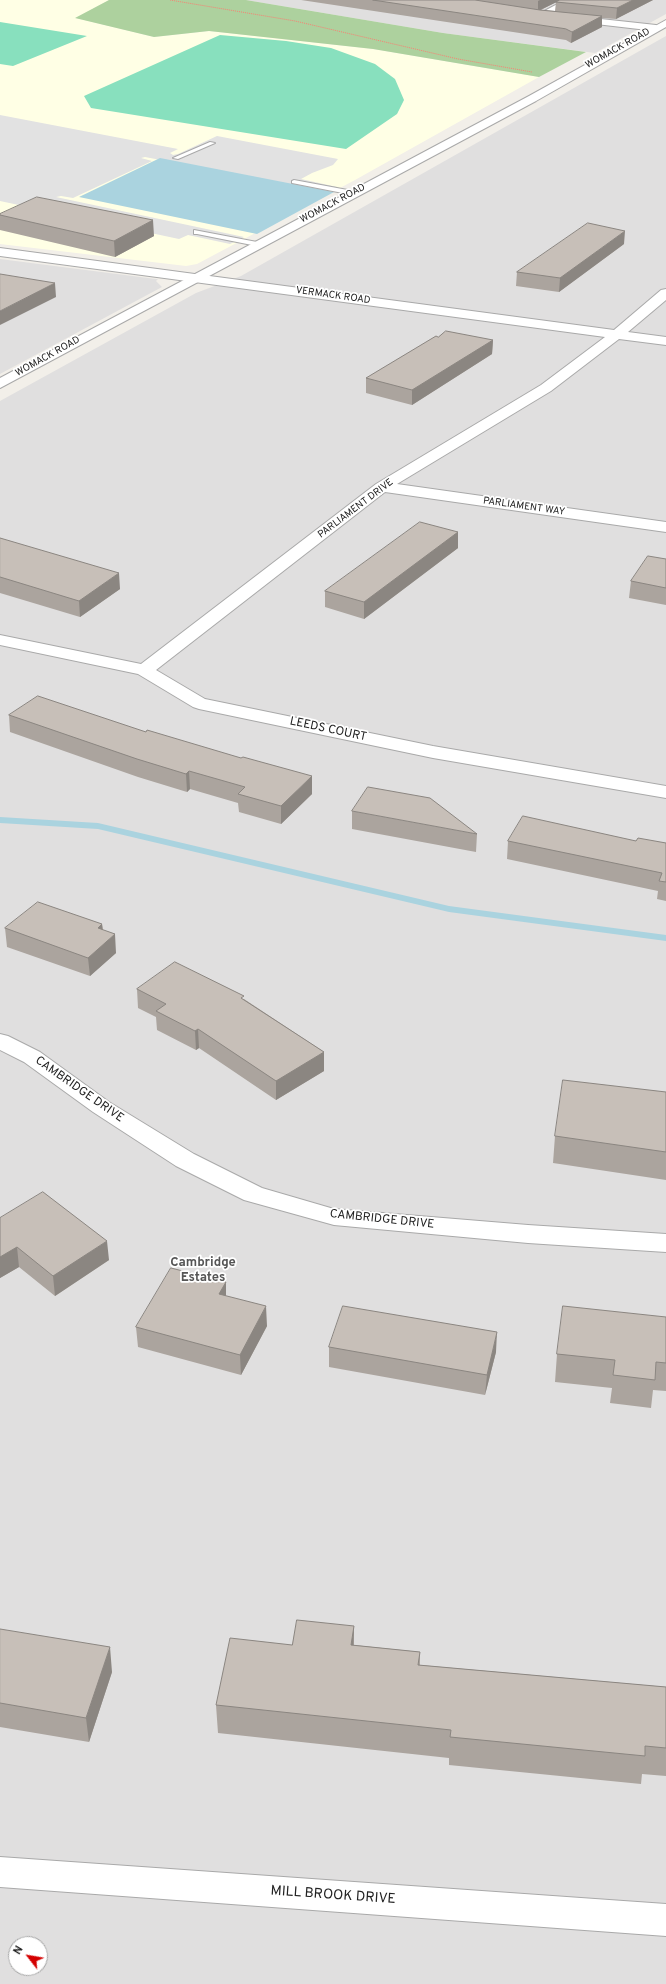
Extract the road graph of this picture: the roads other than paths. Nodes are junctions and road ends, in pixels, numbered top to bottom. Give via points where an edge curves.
1 (572, 0) edge
2 (536, 15) junction
3 (621, 28) junction
4 (656, 30) edge
5 (212, 143) dead end
6 (176, 158) dead end
7 (294, 182) dead end
8 (353, 193) junction
9 (196, 232) dead end
10 (257, 244) junction
11 (0, 252) edge
12 (196, 277) junction
13 (666, 293) edge
14 (617, 334) junction
15 (666, 341) edge
16 (0, 384) edge
17 (382, 487) junction
18 (666, 527) edge
19 (0, 640) edge
20 (144, 670) junction
21 (666, 792) edge
22 (0, 1041) edge
23 (666, 1243) edge
24 (0, 1872) edge
25 (666, 1920) edge

1 - 2 street
2 - 3 street
2 - 3 street
3 - 4 street
3 - 4 street
4 - 8 street, WOMACK ROAD via 516,108
5 - 6 lane
7 - 8 lane
8 - 10 street, WOMACK ROAD
9 - 10 lane
10 - 12 street, WOMACK ROAD
11 - 12 street, VERMACK ROAD
12 - 14 street, VERMACK ROAD
12 - 16 street, WOMACK ROAD
13 - 14 street, PARLIAMENT DRIVE
14 - 15 street, VERMACK ROAD
14 - 17 street, PARLIAMENT DRIVE via 546,388
17 - 18 street, PARLIAMENT WAY
17 - 20 street, PARLIAMENT DRIVE
19 - 20 street, LEEDS COURT
20 - 21 street, LEEDS COURT via 199,703 433,752
22 - 23 street, CAMBRIDGE DRIVE via 32,1057 101,1107 185,1160 253,1194 334,1217
24 - 25 street, MILL BROOK DRIVE

